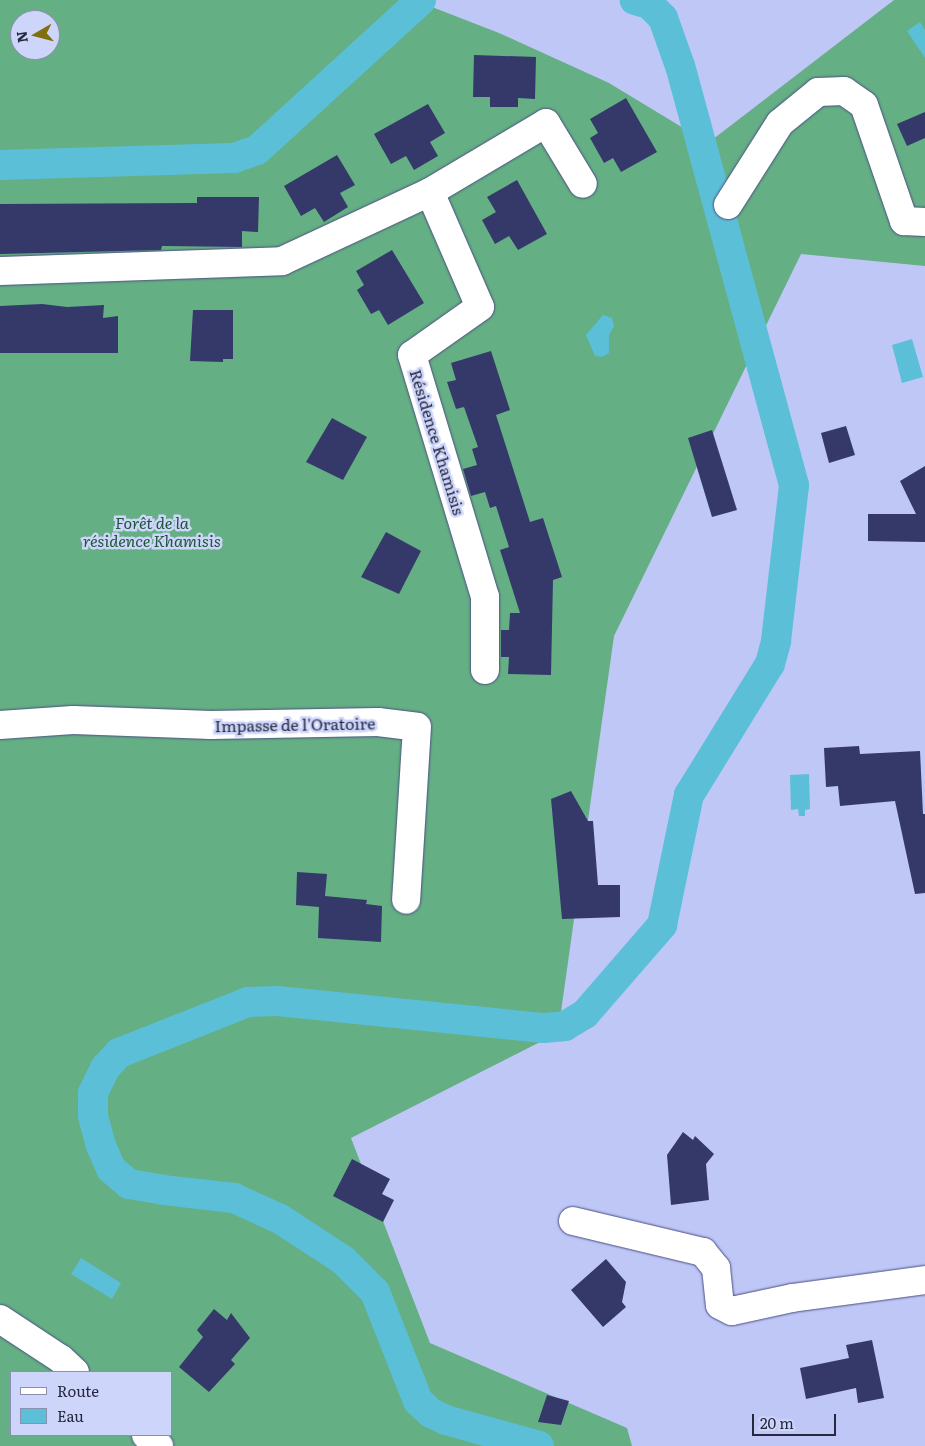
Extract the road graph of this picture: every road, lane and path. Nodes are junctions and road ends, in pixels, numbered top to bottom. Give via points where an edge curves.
1 (583, 184) dead end
2 (430, 192) junction
3 (728, 205) dead end
4 (925, 222) edge
5 (0, 271) edge
6 (485, 670) dead end
7 (0, 725) edge
8 (406, 900) dead end
9 (572, 1221) dead end
10 (925, 1280) edge
11 (0, 1319) edge
12 (74, 1371) edge
13 (147, 1436) edge
14 (159, 1446) edge

1 - 2 street via 546,123
2 - 5 street via 282,261
2 - 6 street, Résidence Khamisis via 480,307 412,355 485,597
3 - 4 street via 780,123 818,92 844,91 864,105 904,221
7 - 8 street, Impasse de l'Oratoire via 73,720 211,725 378,722 417,727
9 - 10 street via 703,1252 716,1268 720,1305 732,1311 792,1298
11 - 12 street
13 - 14 street

